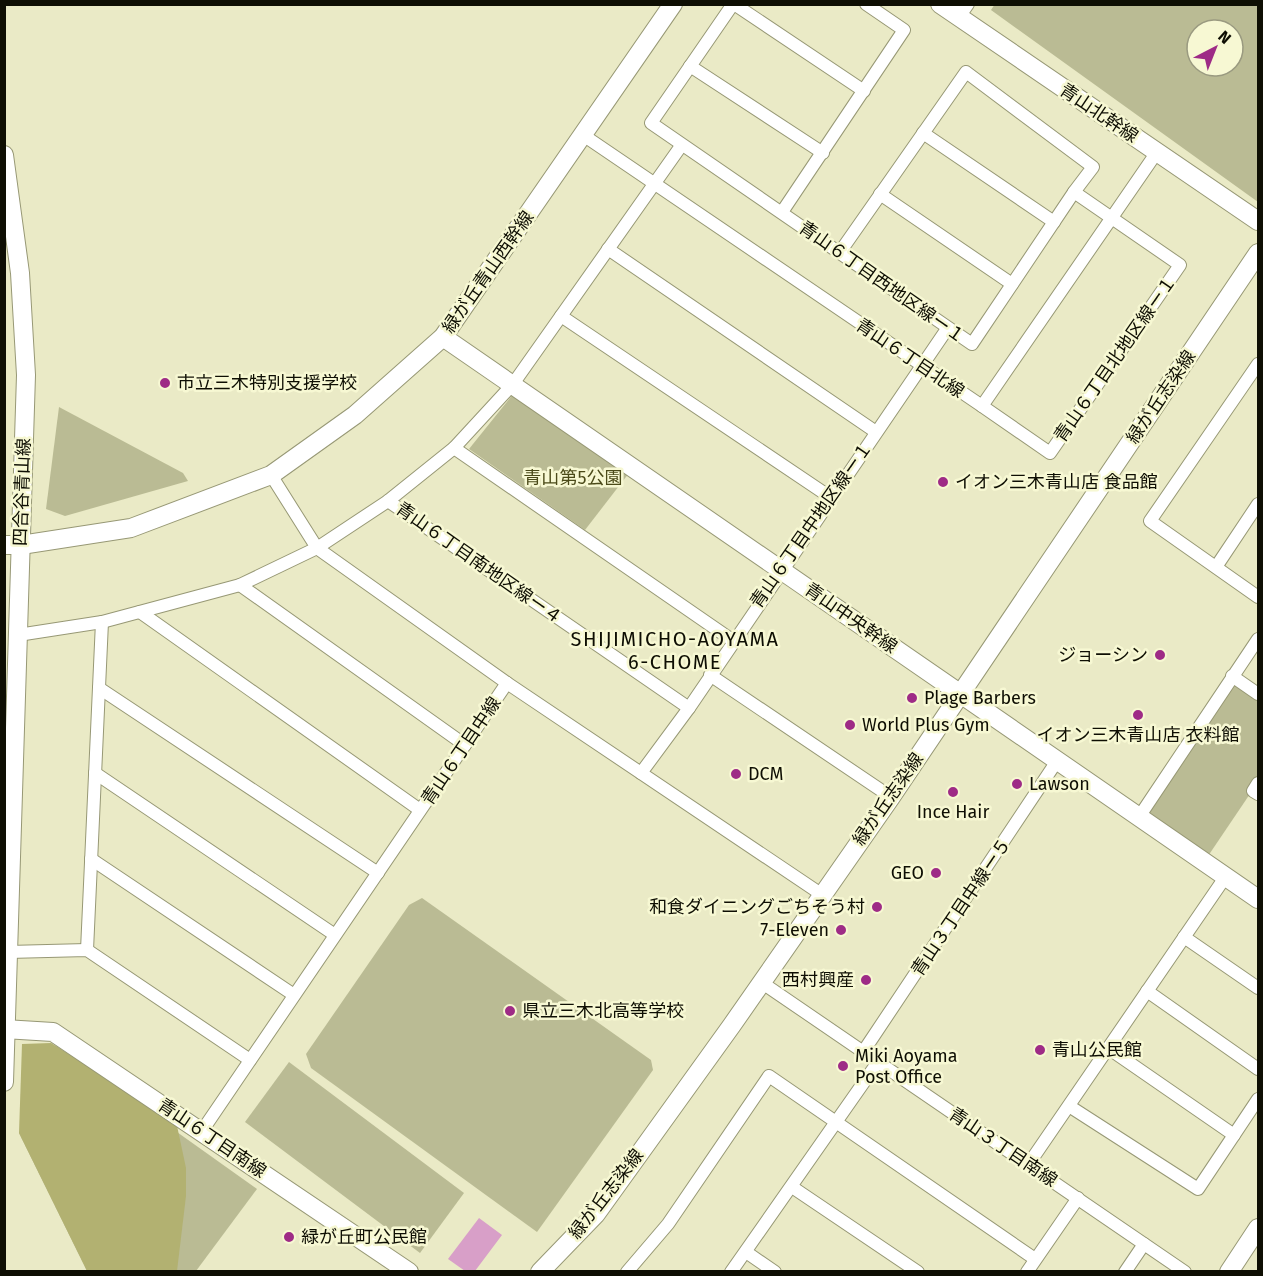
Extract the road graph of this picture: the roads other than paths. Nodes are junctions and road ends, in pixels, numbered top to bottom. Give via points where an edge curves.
1 (674, 4) edge
2 (733, 4) edge
3 (866, 4) edge
4 (940, 4) edge
5 (964, 11) edge
6 (690, 66) junction
7 (864, 91) junction
8 (923, 133) junction
9 (584, 135) junction
10 (681, 146) junction
11 (1157, 152) junction
12 (823, 153) junction
13 (4, 155) edge
14 (655, 183) junction
15 (1074, 192) junction
16 (880, 194) junction
17 (782, 212) junction
18 (1111, 219) junction
19 (1258, 221) edge
20 (1054, 222) junction
21 (608, 249) junction
22 (840, 252) junction
23 (1258, 253) edge
24 (1012, 284) junction
25 (561, 316) junction
26 (947, 329) junction
27 (443, 337) junction
28 (1258, 364) edge
29 (921, 367) junction
30 (513, 384) junction
31 (982, 406) junction
32 (876, 432) junction
33 (454, 448) junction
34 (271, 475) junction
35 (830, 497) junction
36 (388, 501) junction
37 (1258, 504) edge
38 (13, 545) edge
39 (317, 548) junction
40 (1216, 567) junction
41 (781, 568) junction
42 (240, 585) junction
43 (1258, 597) edge
44 (140, 612) junction
45 (102, 622) junction
46 (18, 635) junction
47 (1258, 639) edge
48 (732, 640) junction
49 (710, 675) junction
50 (1232, 676) junction
51 (507, 683) junction
52 (99, 688) junction
53 (960, 694) junction
54 (1258, 694) edge
55 (688, 708) junction
56 (465, 745) junction
57 (1057, 761) junction
58 (95, 773) junction
59 (641, 773) junction
60 (1258, 783) edge
61 (1258, 794) edge
62 (891, 797) junction
63 (420, 810) junction
64 (1139, 817) junction
65 (91, 859) junction
66 (378, 873) junction
67 (1226, 876) junction
68 (821, 894) junction
69 (1258, 899) edge
70 (335, 935) junction
71 (1184, 937) junction
72 (87, 950) junction
73 (8, 952) junction
74 (761, 982) junction
75 (1258, 988) edge
76 (1147, 991) junction
77 (294, 995) junction
78 (6, 1029) edge
79 (1108, 1048) junction
80 (863, 1052) junction
81 (250, 1060) junction
82 (878, 1062) junction
83 (1258, 1069) edge
84 (4, 1082) edge
85 (1258, 1099) edge
86 (1069, 1106) junction
87 (835, 1124) junction
88 (202, 1131) junction
89 (1234, 1135) junction
90 (1028, 1165) junction
91 (792, 1187) junction
92 (1078, 1198) junction
93 (1258, 1228) edge
94 (1144, 1244) junction
95 (746, 1252) junction
96 (1035, 1259) junction
97 (409, 1272) edge
98 (540, 1272) edge
99 (627, 1272) edge
100 (731, 1272) edge
101 (774, 1272) edge
102 (918, 1272) edge
103 (1027, 1272) edge
104 (1125, 1272) edge
105 (1185, 1272) edge
106 (1229, 1272) edge

1 - 9 street, 緑が丘青山西幹線
2 - 6 street, 青山６丁目西地区線ー１
2 - 7 street
3 - 7 street, 青山６丁目西地区線ー１ via 904,30
4 - 5 street, 青山北幹線
5 - 11 street, 青山北幹線
6 - 10 street, 青山６丁目西地区線ー１ via 651,123
6 - 12 street
7 - 12 street, 青山６丁目西地区線ー１
8 - 15 street, 青山６丁目西地区線ー１ via 966,72 1093,167
8 - 16 street
8 - 20 street
9 - 14 street, 青山６丁目北線
9 - 27 street, 緑が丘青山西幹線
10 - 14 street
10 - 17 street, 青山６丁目西地区線ー１
11 - 18 street, 青山６丁目北線
11 - 19 street, 青山北幹線
12 - 17 street, 青山６丁目西地区線ー１
13 - 38 street, 四合谷青山線 via 20,273 26,375
14 - 21 street
14 - 29 street, 青山６丁目北線
15 - 18 street
15 - 20 street, 青山６丁目西地区線ー１
16 - 22 street
16 - 24 street
17 - 22 street, 青山６丁目西地区線ー１
18 - 31 street, 青山６丁目北線
18 - 31 street, 青山６丁目北地区線ー１ via 1180,265 1050,453
20 - 24 street, 青山６丁目西地区線ー１
21 - 25 street
21 - 32 street
22 - 26 street, 青山６丁目西地区線ー１
23 - 53 street, 緑が丘志染線
24 - 26 street, 青山６丁目西地区線ー１ via 972,344
25 - 30 street
25 - 35 street
26 - 29 street, 青山６丁目中地区線ー１
27 - 30 street, 青山中央幹線
27 - 34 street, 緑が丘青山西幹線 via 355,415
28 - 40 street via 1150,521
29 - 31 street, 青山６丁目北線
29 - 32 street, 青山６丁目中地区線ー１
30 - 33 street
30 - 41 street, 青山中央幹線
32 - 35 street, 青山６丁目中地区線ー１
33 - 36 street
33 - 48 street
34 - 38 street, 緑が丘青山西幹線 via 131,528
34 - 39 street
35 - 41 street, 青山６丁目中地区線ー１
36 - 39 street
36 - 55 street, 青山６丁目南地区線ー４
37 - 40 street
38 - 46 street, 四合谷青山線
39 - 42 street
39 - 51 street
40 - 43 street
41 - 48 street, 青山６丁目中地区線ー１
41 - 53 street, 青山中央幹線
42 - 44 street
42 - 56 street
44 - 45 street
44 - 63 street
45 - 46 street
45 - 52 street
46 - 73 street, 四合谷青山線
47 - 50 street
48 - 49 street, 青山６丁目中地区線ー１
49 - 55 street, 青山６丁目中地区線ー１
49 - 62 street
50 - 54 street
50 - 64 street
51 - 56 street, 青山６丁目中線
51 - 59 street, 青山６丁目中線
52 - 58 street
52 - 66 street
53 - 57 street, 青山中央幹線
53 - 62 street, 緑が丘志染線
55 - 59 street, 青山６丁目中地区線ー１
56 - 63 street, 青山６丁目中線
57 - 64 street, 青山中央幹線
57 - 80 street, 青山３丁目中線ー５
58 - 65 street
58 - 70 street
59 - 68 street, 青山６丁目中線
60 - 61 street via 1253,791
62 - 68 street, 緑が丘志染線
63 - 66 street, 青山６丁目中線
64 - 67 street, 青山中央幹線
65 - 72 street
65 - 77 street
66 - 70 street, 青山６丁目中線
67 - 69 street, 青山中央幹線
67 - 71 street
68 - 74 street, 緑が丘志染線
70 - 77 street, 青山６丁目中線
71 - 75 street
71 - 76 street
72 - 73 street
72 - 81 street
73 - 78 street, 四合谷青山線
74 - 80 street, 青山３丁目南線
74 - 98 street, 緑が丘志染線 via 596,1214
76 - 79 street
76 - 83 street
77 - 81 street, 青山６丁目中線
78 - 84 street, 四合谷青山線
78 - 88 street, 青山６丁目南線 via 53,1032
79 - 86 street
79 - 89 street
80 - 82 street, 青山３丁目南線
81 - 88 street, 青山６丁目中線
82 - 87 street
82 - 90 street, 青山３丁目南線
85 - 89 street
86 - 89 street via 1198,1189
86 - 90 street
87 - 91 street
87 - 96 street
87 - 99 street via 769,1076 669,1224
88 - 97 street, 青山６丁目南線
90 - 92 street, 青山３丁目南線
91 - 95 street
91 - 102 street
92 - 94 street, 青山３丁目南線
92 - 96 street
93 - 106 street
94 - 104 street
94 - 105 street, 青山３丁目南線
95 - 100 street
95 - 101 street
96 - 103 street

